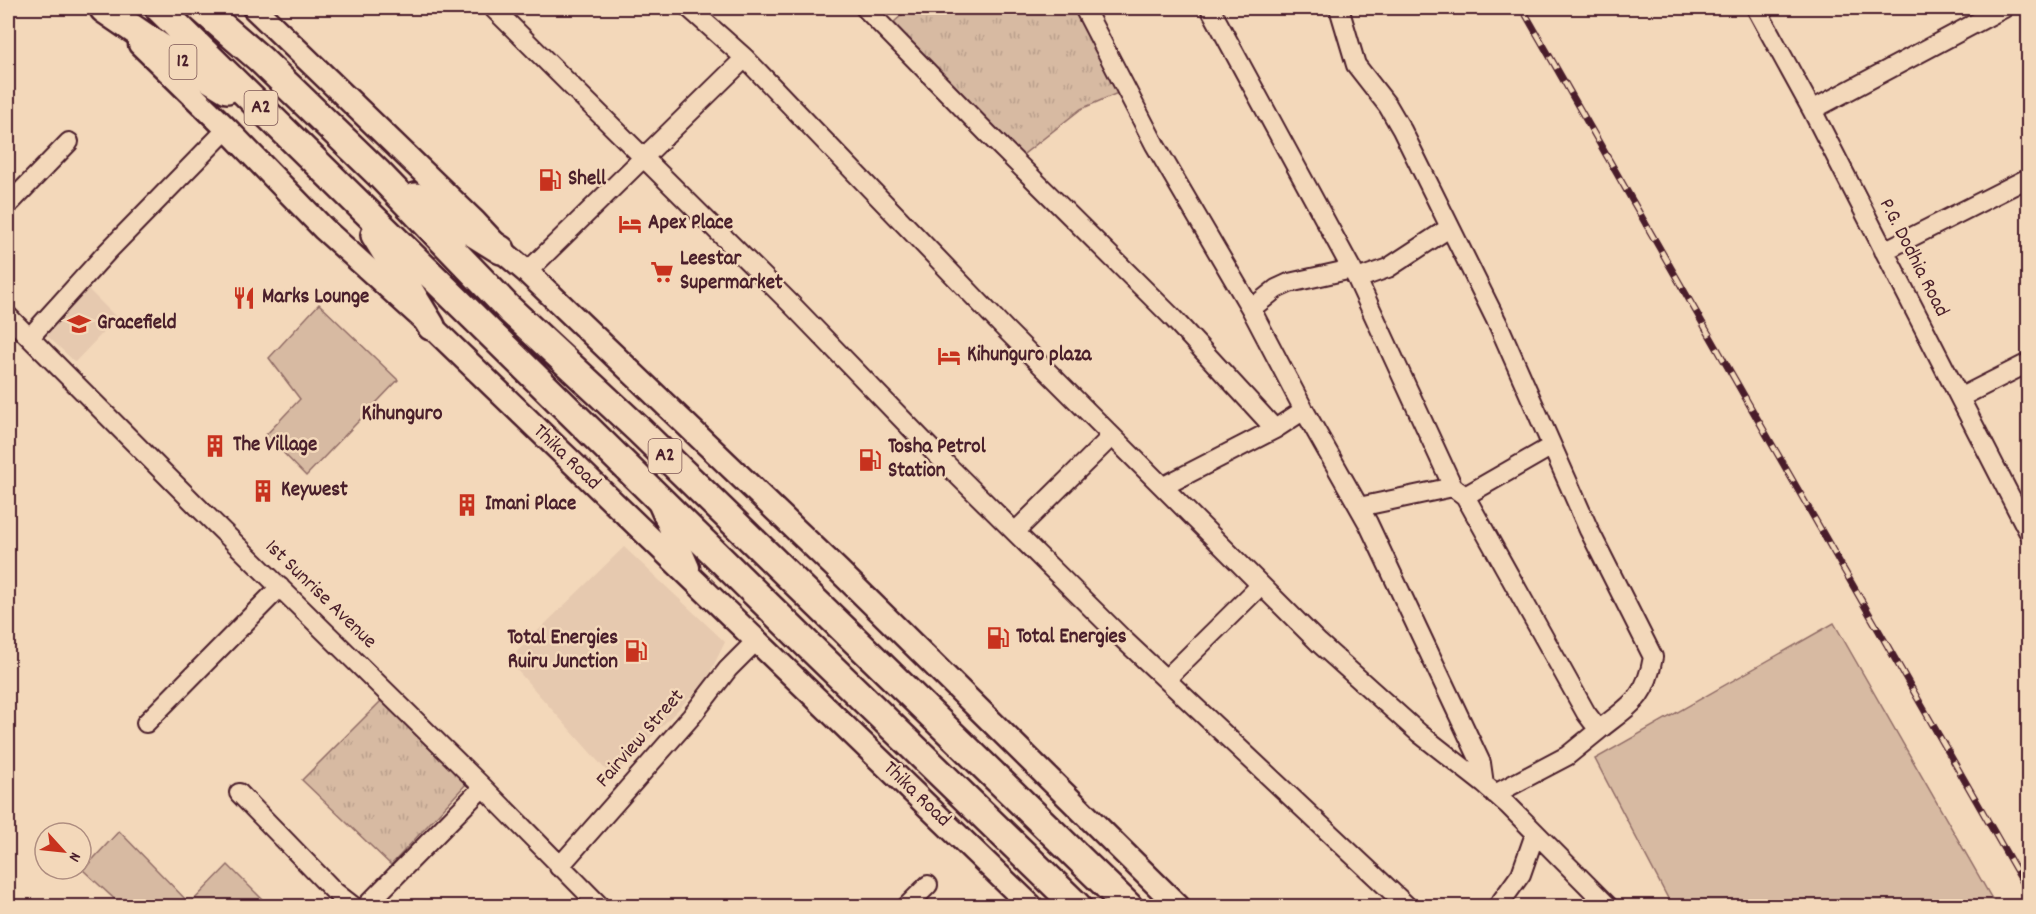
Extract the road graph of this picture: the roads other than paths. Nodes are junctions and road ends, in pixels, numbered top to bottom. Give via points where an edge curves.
1 (104, 8) edge
2 (201, 8) edge
3 (230, 8) edge
4 (254, 8) edge
5 (493, 8) edge
6 (689, 8) edge
7 (865, 8) edge
8 (1084, 8) edge
9 (1210, 8) edge
10 (1339, 8) edge
11 (1756, 8) edge
12 (2004, 8) edge
13 (164, 12) edge
14 (745, 58) junction
15 (260, 59) junction
16 (1812, 110) junction
17 (264, 112) junction
18 (227, 129) junction
19 (69, 142) dead end
20 (643, 156) junction
21 (379, 174) junction
22 (2028, 178) edge
23 (354, 199) junction
24 (8, 205) edge
25 (1449, 228) junction
26 (501, 250) junction
27 (1884, 251) junction
28 (527, 272) junction
29 (1354, 274) junction
30 (1251, 309) junction
31 (8, 316) edge
32 (431, 326) junction
33 (30, 337) junction
34 (2028, 363) edge
35 (1961, 397) junction
36 (1304, 410) junction
37 (1275, 429) junction
38 (1112, 436) junction
39 (1552, 446) junction
40 (1164, 486) junction
41 (1459, 491) junction
42 (656, 496) junction
43 (1359, 507) junction
44 (2028, 531) edge
45 (1015, 532) junction
46 (692, 578) junction
47 (1261, 585) junction
48 (280, 587) junction
49 (756, 640) junction
50 (1166, 679) junction
51 (146, 723) dead end
52 (1599, 730) junction
53 (1466, 732) junction
54 (1446, 756) junction
55 (483, 787) junction
56 (1490, 789) junction
57 (238, 793) dead end
58 (1535, 834) junction
59 (559, 867) junction
60 (928, 885) dead end
61 (353, 906) edge
62 (366, 906) edge
63 (600, 906) edge
64 (907, 906) edge
65 (1031, 906) edge
66 (1077, 906) edge
67 (1128, 906) edge
68 (1179, 906) edge
69 (1407, 906) edge
70 (1498, 906) edge
71 (1608, 906) edge

1 - 17 highway, 12
1 - 18 main road, Thika Road
2 - 15 highway, A2
3 - 15 highway
4 - 26 main road
5 - 20 street
6 - 14 street
7 - 37 street via 1171,316
8 - 30 street via 1155,145
9 - 29 street
10 - 25 street via 1356,65 1402,130
11 - 16 street, P.G. Dodhia Road
12 - 16 street
13 - 17 highway, Thika Road / A2
14 - 20 street
14 - 38 street
15 - 21 highway, A2
16 - 27 street, P.G. Dodhia Road
17 - 23 highway, Thika Road / A2
18 - 32 main road, Thika Road via 324,229
18 - 33 street
19 - 24 street
20 - 28 street
20 - 45 street
21 - 26 highway
21 - 67 highway, A2 via 510,309
22 - 27 street
23 - 32 highway
23 - 42 highway, Thika Road / A2
25 - 29 street via 1388,268
25 - 39 street via 1499,326
26 - 28 main road
27 - 35 street, P.G. Dodhia Road
28 - 68 main road via 838,570
29 - 30 street via 1289,283
29 - 41 street
30 - 36 street
31 - 33 street, 1st Sunrise Avenue
32 - 46 main road, Thika Road
33 - 48 street, 1st Sunrise Avenue
34 - 35 street
35 - 44 street, P.G. Dodhia Road
36 - 37 street
36 - 43 street
37 - 40 street
38 - 40 street
38 - 45 street
39 - 41 street
39 - 52 street via 1653,657 1650,678 1643,690
40 - 47 street
41 - 43 street
41 - 52 street
42 - 46 main road
42 - 66 highway, Thika Road / A2
43 - 53 street
45 - 50 street
46 - 49 main road, Thika Road
47 - 50 street
47 - 54 street via 1319,643
48 - 51 street
48 - 55 street, 1st Sunrise Avenue
49 - 59 street, Fairview Street
49 - 65 main road, Thika Road
50 - 69 street
52 - 56 street via 1567,756
53 - 54 street
53 - 56 street
54 - 56 street
55 - 59 street, 1st Sunrise Avenue
55 - 62 street
56 - 58 street
57 - 61 street
58 - 70 street via 1521,874
58 - 71 street
59 - 63 street, 1st Sunrise Avenue
60 - 64 street

